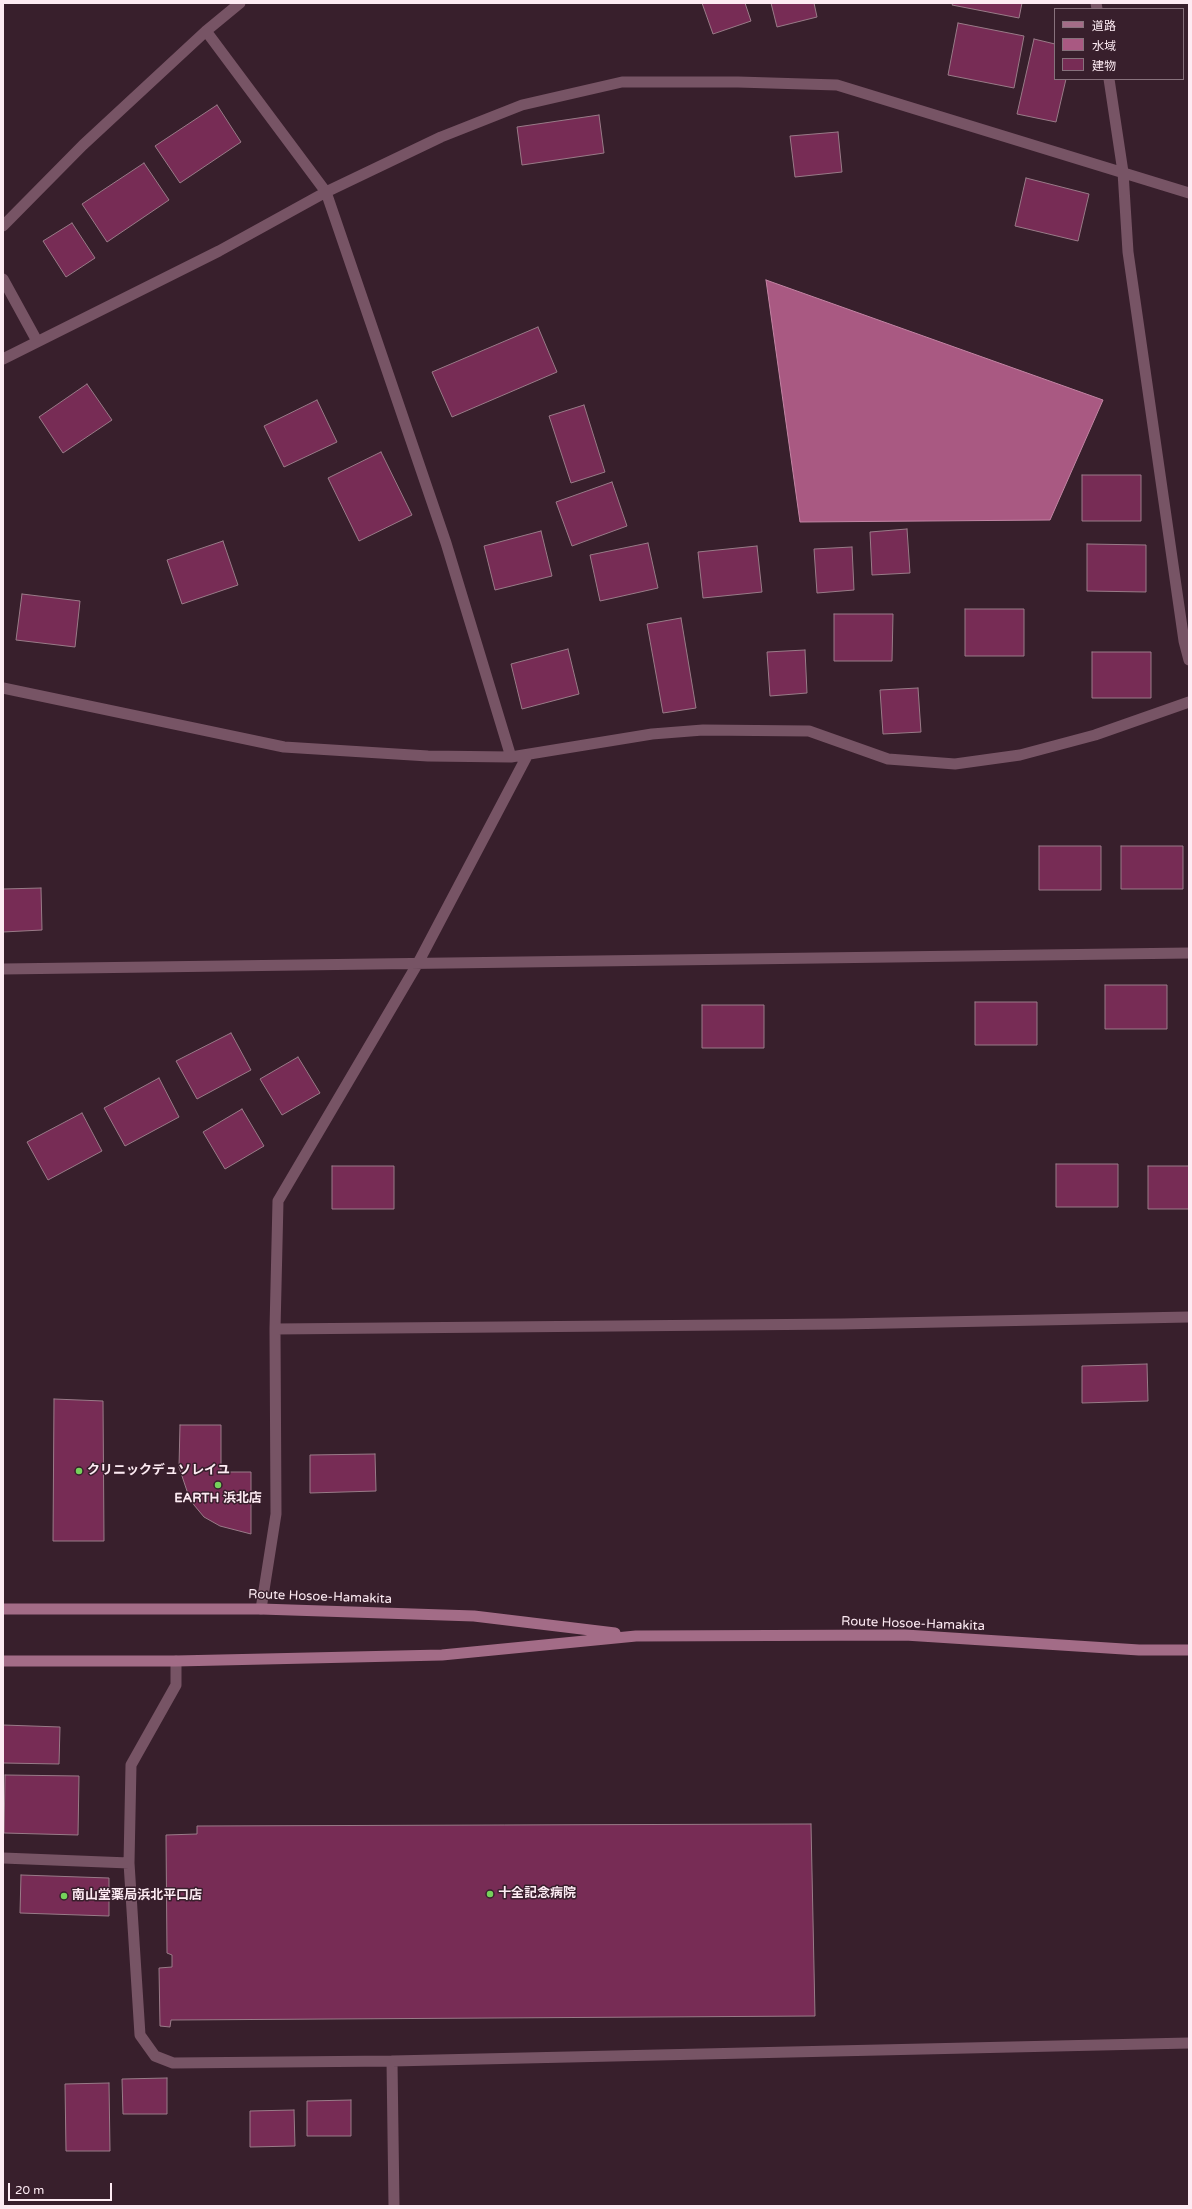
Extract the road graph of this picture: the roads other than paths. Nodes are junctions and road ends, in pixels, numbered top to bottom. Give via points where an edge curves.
1 (240, 3) edge
2 (206, 31) junction
3 (1109, 80) edge
4 (1123, 172) junction
5 (326, 192) junction
6 (1189, 193) edge
7 (3, 226) edge
8 (3, 279) edge
9 (37, 341) junction
10 (3, 359) edge
11 (1189, 660) edge
12 (3, 688) edge
13 (1189, 702) edge
14 (527, 756) junction
15 (511, 758) junction
16 (1189, 953) edge
17 (418, 963) junction
18 (3, 969) edge
19 (1189, 1317) edge
20 (276, 1329) junction
21 (3, 1609) edge
22 (261, 1609) junction
23 (636, 1636) junction
24 (1189, 1650) edge
25 (3, 1661) edge
26 (176, 1661) junction
27 (3, 1858) edge
28 (129, 1863) junction
29 (1189, 2043) edge
30 (392, 2061) junction
31 (394, 2206) edge

1 - 2 street
2 - 5 street
2 - 7 street via 83,145
3 - 4 street
4 - 5 street via 837,85 622,82 522,104 441,137
4 - 6 street
4 - 11 street via 1128,252 1184,642
5 - 9 street via 219,251
5 - 15 street via 446,543
8 - 9 street
9 - 10 street
12 - 15 street via 284,747 428,756
13 - 14 street via 1095,735 1020,755 955,764 888,759 809,731 703,730 659,734
14 - 15 street
14 - 17 street
16 - 17 street
17 - 18 street
17 - 20 street via 278,1201
19 - 20 street via 842,1324
20 - 22 street via 276,1514
21 - 22 main road, Route Hosoe-Hamakita
22 - 23 main road, Route Hosoe-Hamakita via 474,1616
23 - 24 main road, Route Hosoe-Hamakita via 905,1635 1139,1650
23 - 26 main road, Route Hosoe-Hamakita via 442,1655
25 - 26 main road, Route Hosoe-Hamakita
26 - 28 street via 176,1686 131,1765
27 - 28 street
28 - 30 street via 140,2035 155,2056 173,2063
29 - 30 street
30 - 31 street

